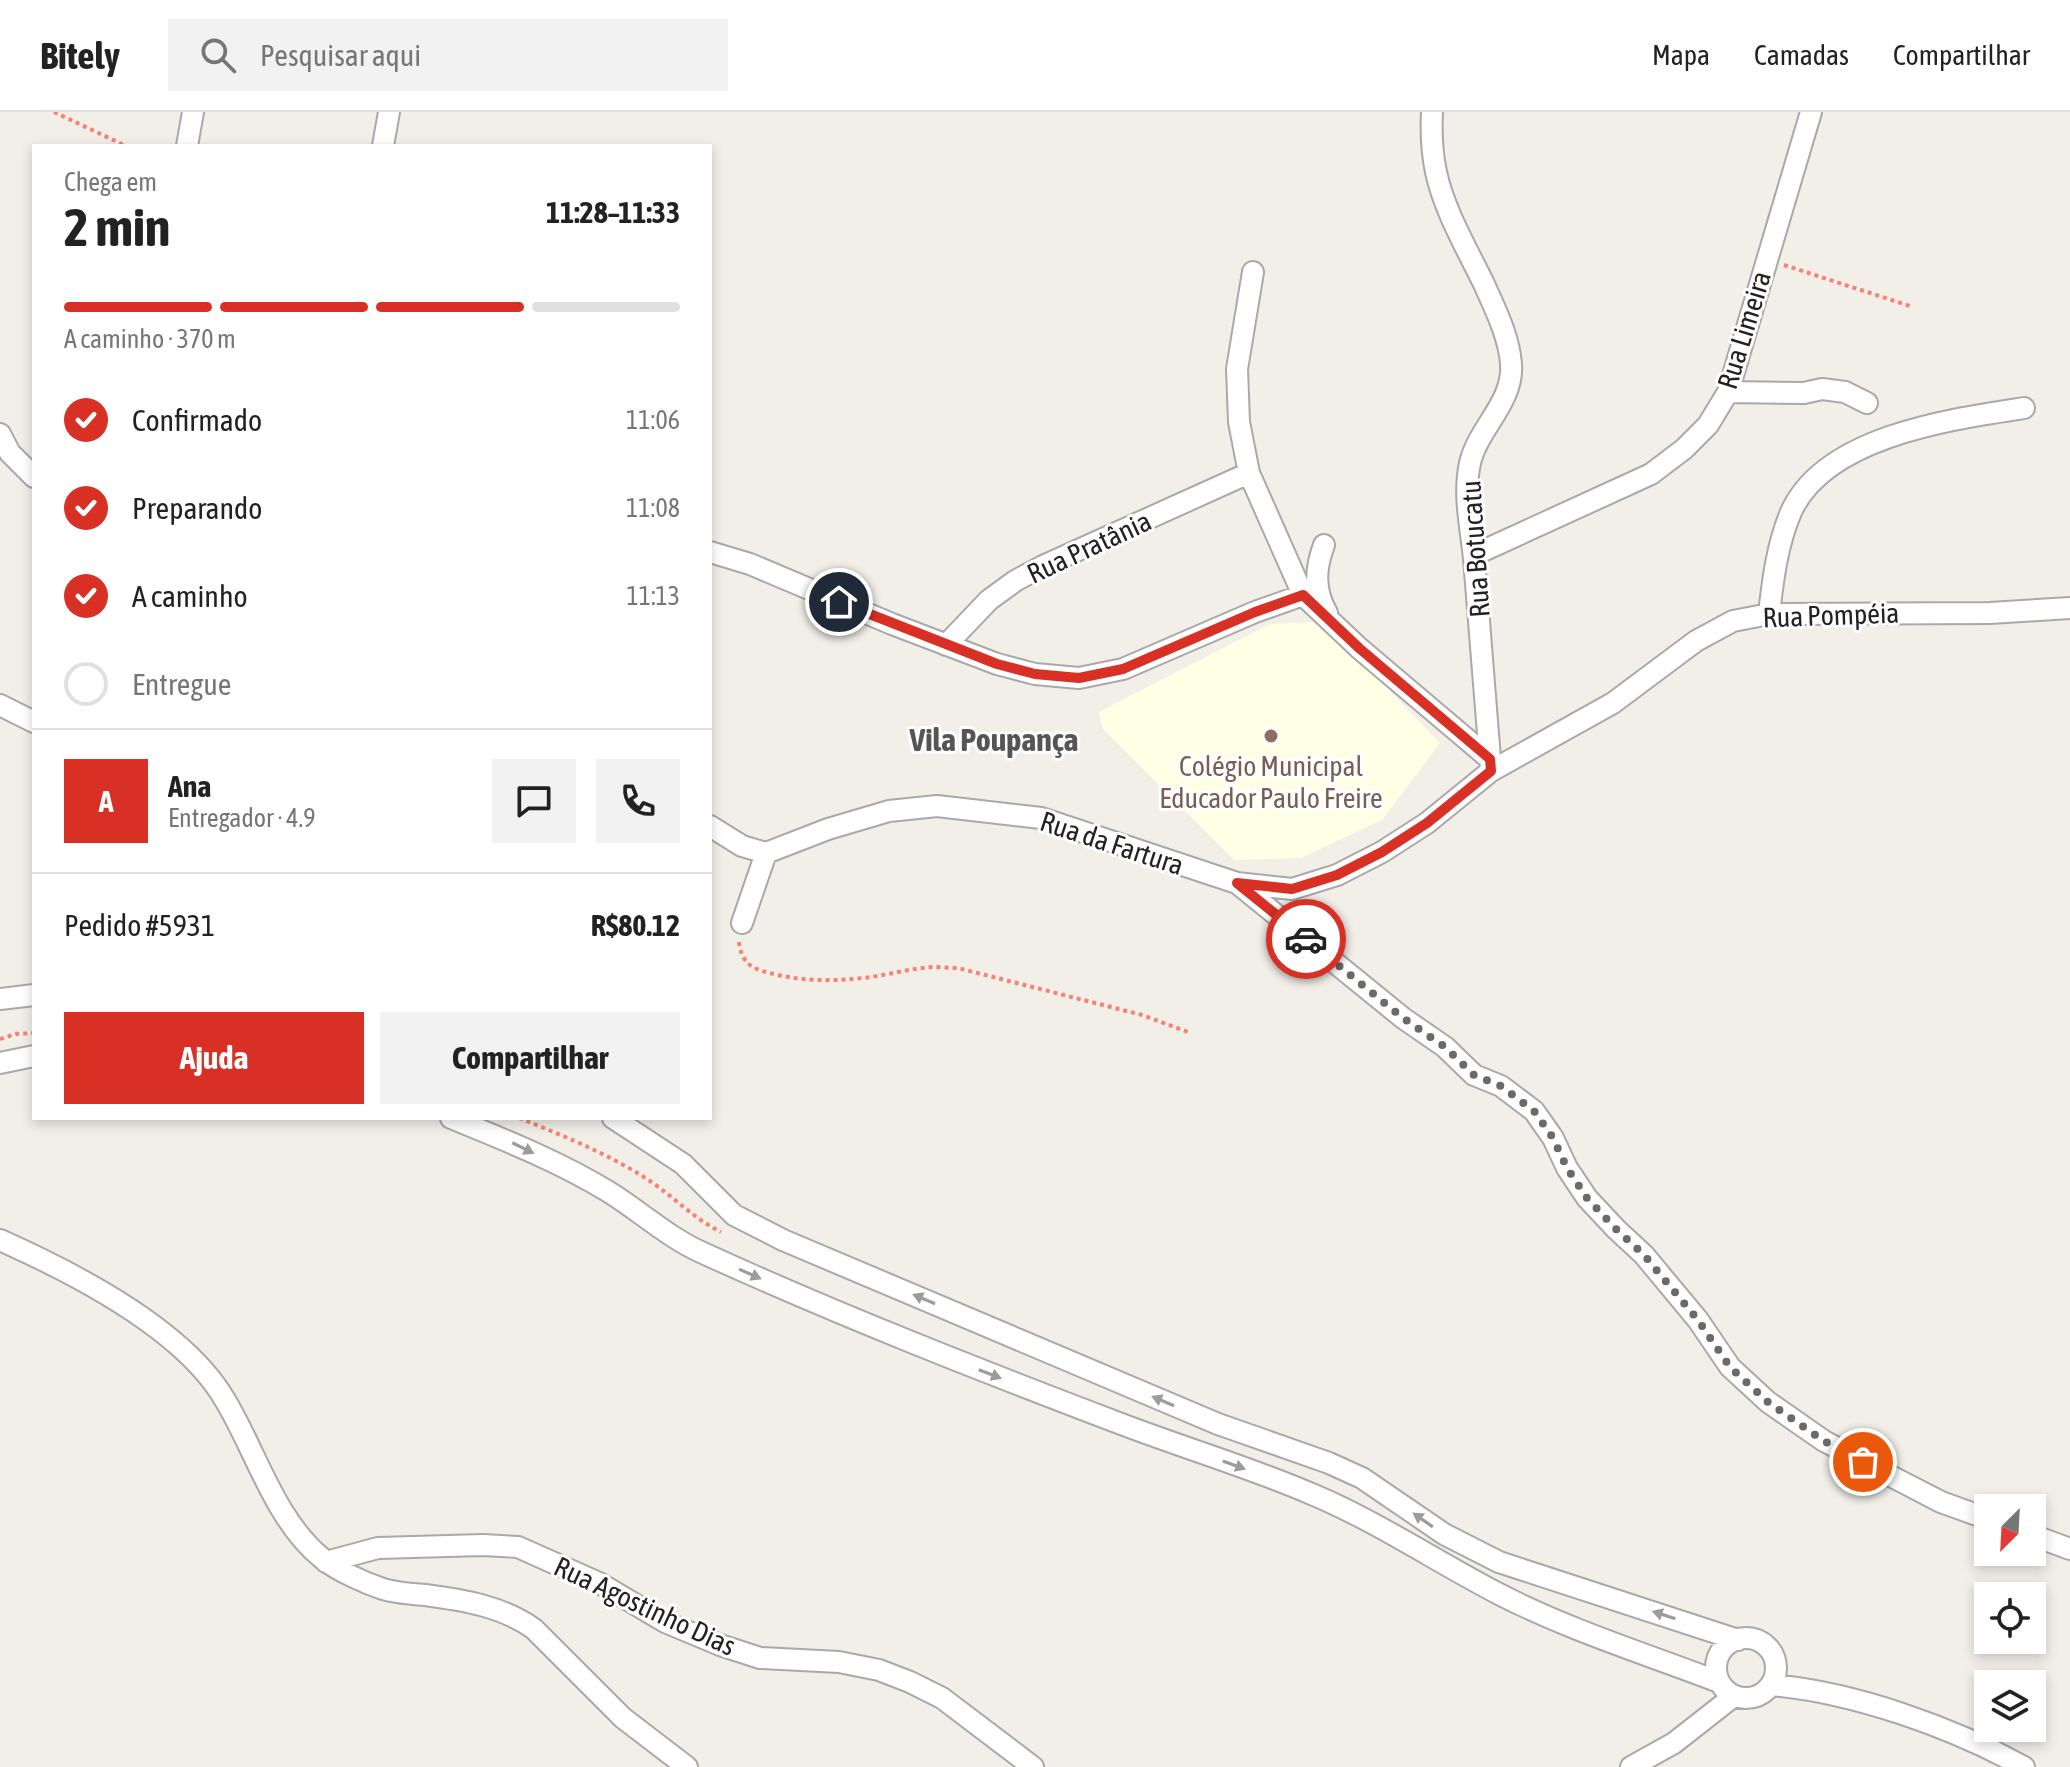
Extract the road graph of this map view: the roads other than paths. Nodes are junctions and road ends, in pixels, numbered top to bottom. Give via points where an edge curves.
1 (193, 112) edge
2 (389, 112) edge
3 (1432, 112) edge
4 (1811, 112) edge
5 (187, 144) edge
6 (383, 144) edge
7 (1253, 272) dead end
8 (1728, 392) junction
9 (1867, 403) dead end
10 (2024, 408) dead end
11 (0, 434) edge
12 (1249, 473) junction
13 (32, 475) edge
14 (1324, 545) dead end
15 (712, 553) edge
16 (1474, 555) junction
17 (1303, 595) junction
18 (2070, 608) edge
19 (1769, 614) junction
20 (1335, 627) junction
21 (946, 645) junction
22 (0, 705) edge
23 (32, 721) edge
24 (1490, 765) junction
25 (712, 827) edge
26 (766, 853) junction
27 (1237, 883) junction
28 (742, 923) road end
29 (32, 995) edge
30 (0, 999) edge
31 (32, 1056) edge
32 (0, 1063) edge
33 (456, 1120) edge
34 (616, 1120) edge
35 (0, 1240) edge
36 (1974, 1514) edge
37 (2046, 1540) edge
38 (2070, 1549) edge
39 (326, 1562) junction
40 (1738, 1640) junction
41 (1771, 1685) junction
42 (1727, 1689) junction
43 (687, 1767) edge
44 (1033, 1767) edge
45 (1631, 1767) edge
46 (2024, 1767) edge

1 - 5 street
2 - 6 street
3 - 16 street, Rua Botucatu via 1436,173 1495,308 1511,365 1509,385 1470,463 1467,499
4 - 8 street, Rua Limeira
7 - 12 street via 1237,369 1239,422
8 - 9 street via 1822,389
8 - 16 street, Rua Limeira via 1708,425 1651,474
10 - 19 street via 1883,437 1811,483 1792,510 1774,562
11 - 13 street
12 - 17 street
12 - 21 street, Rua Pratânia via 1015,581
14 - 20 street via 1316,577 1320,600
15 - 21 street
16 - 24 street, Rua Botucatu
17 - 20 street
17 - 21 street via 1123,669 1079,678 1035,674
18 - 19 street, Rua Pompéia
19 - 24 street, Rua Pompéia via 1733,621 1696,641 1613,703
20 - 24 street
22 - 23 street
24 - 27 street, Rua da Fartura via 1427,823 1337,875 1292,889
25 - 26 street via 742,846
26 - 27 street, Rua da Fartura via 889,811 937,806 1041,818
26 - 28 street
27 - 36 street via 1474,1075 1501,1086 1534,1111 1587,1198 1644,1255 1730,1367 1768,1402 1824,1441
29 - 30 street
31 - 32 street
33 -> 42 street via 610,1193 697,1251 894,1337 1316,1496 1501,1595
40 -> 34 street via 1499,1562 1329,1463 1218,1424 783,1240 734,1215 683,1164
35 - 39 street via 97,1289 198,1362 225,1398 295,1529
37 - 38 street
39 - 43 street via 383,1589 458,1599 519,1619 623,1718
39 - 44 street, Rua Agostinho Dias via 378,1548 518,1547 720,1645 760,1658 839,1662 910,1682 942,1698
40 - 41 street via 1758,1641 1773,1655
40 - 42 street via 1728,1644 1717,1661 1716,1672
41 - 42 street via 1744,1698
41 - 46 street via 1894,1712 1992,1749
42 - 45 street via 1674,1743

